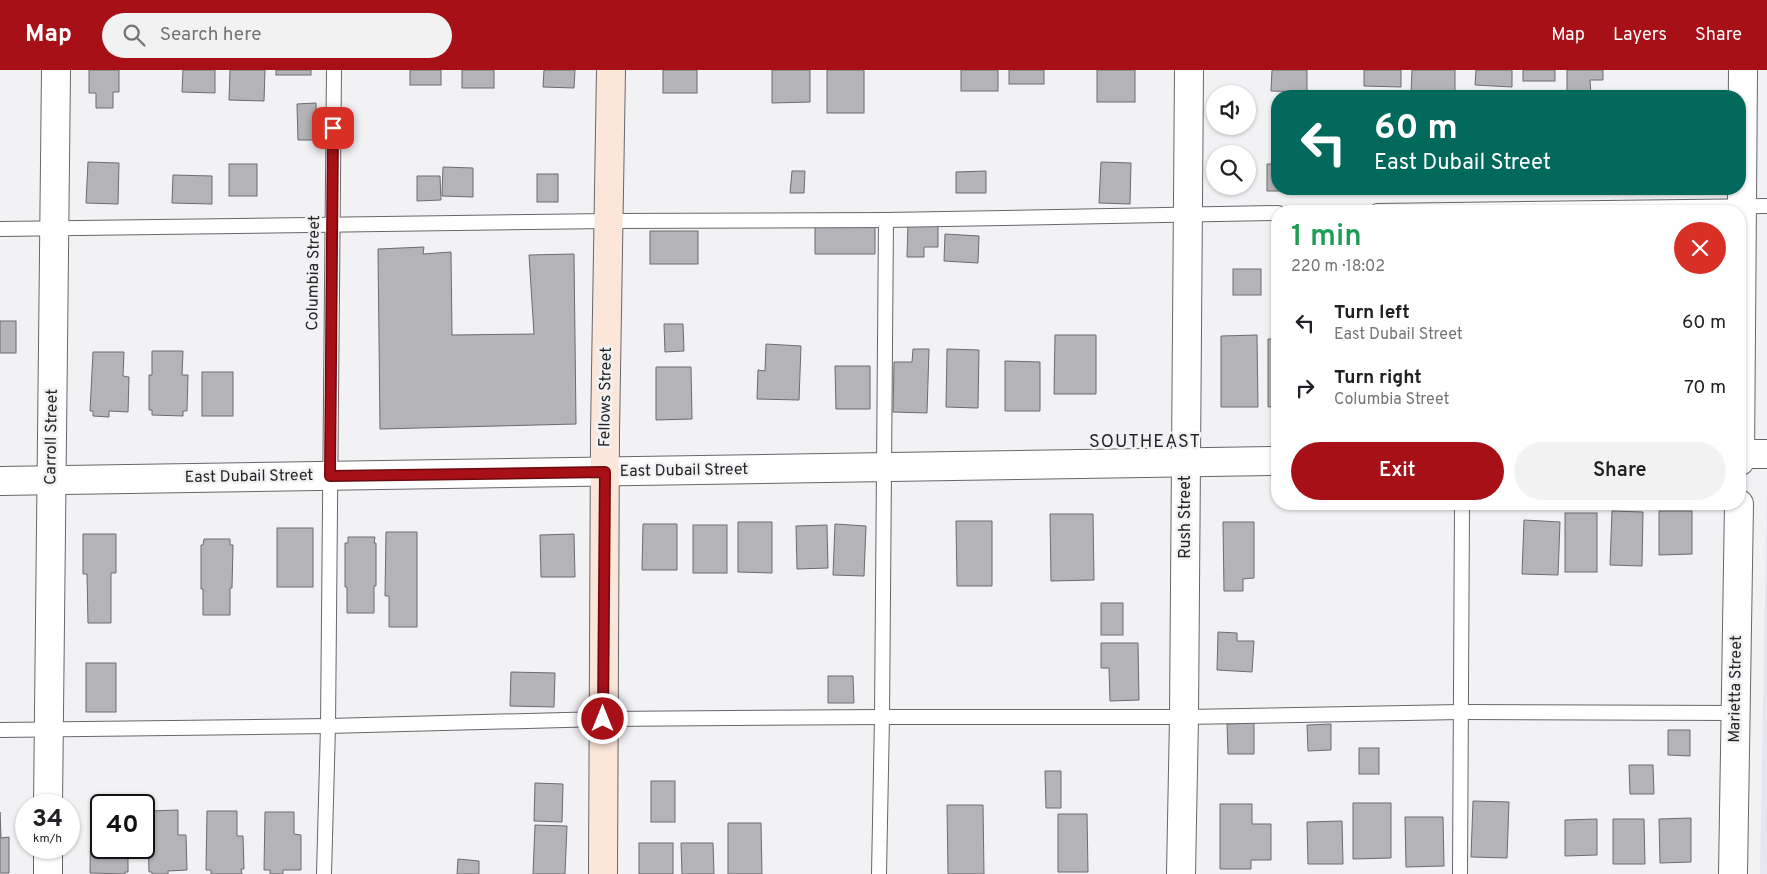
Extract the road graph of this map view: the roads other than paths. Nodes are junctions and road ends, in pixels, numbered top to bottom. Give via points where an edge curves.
1 (56, 70) edge
2 (334, 70) edge
3 (611, 70) edge
4 (1189, 70) edge
5 (1743, 70) edge
6 (1745, 90) edge
7 (1746, 107) edge
8 (1754, 206) edge
9 (1271, 212) edge
10 (1187, 214) junction
11 (886, 220) junction
12 (609, 221) junction
13 (332, 225) junction
14 (0, 229) edge
15 (55, 229) junction
16 (1746, 348) edge
17 (1746, 454) edge
18 (1767, 454) edge
19 (1271, 461) edge
20 (1186, 463) junction
21 (884, 468) junction
22 (605, 472) junction
23 (330, 476) junction
24 (51, 480) junction
25 (0, 481) edge
26 (1462, 510) edge
27 (1739, 510) edge
28 (1461, 712) junction
29 (1736, 713) junction
30 (882, 717) junction
31 (1184, 717) junction
32 (603, 719) junction
33 (328, 726) junction
34 (49, 729) junction
35 (0, 730) edge
36 (48, 794) edge
37 (48, 859) edge
38 (48, 874) edge
39 (324, 874) edge
40 (603, 874) edge
41 (879, 874) edge
42 (1181, 874) edge
43 (1460, 874) edge
44 (1733, 874) edge

1 - 15 street, Carroll Street
2 - 13 lane, Columbia Street
3 - 12 street, Fellows Street
4 - 10 street, Rush Street
5 - 6 street
7 - 8 street
8 - 16 street
9 - 10 lane
10 - 11 lane
10 - 20 street, Rush Street
11 - 12 lane
11 - 21 lane
12 - 13 lane
12 - 22 street, Fellows Street
13 - 15 lane
13 - 23 lane, Columbia Street
14 - 15 lane
15 - 24 street, Carroll Street
17 - 18 street
19 - 20 street, East Dubail Street
20 - 21 street, East Dubail Street
20 - 31 street, Rush Street
21 - 22 street, East Dubail Street
21 - 30 lane
22 - 23 street, East Dubail Street
22 - 32 street, Fellows Street
23 - 24 street, East Dubail Street
23 - 33 lane, Columbia Street
24 - 25 street, East Dubail Street
24 - 34 street, Carroll Street
26 - 28 lane
27 - 29 street, Marietta Street
28 - 29 lane
28 - 31 lane
28 - 43 lane
29 - 44 street, Marietta Street
30 - 31 lane
30 - 32 lane
30 - 41 lane
31 - 42 street, Rush Street
32 - 33 lane
32 - 40 street, Fellows Street
33 - 34 lane
33 - 39 lane, Columbia Street
34 - 35 lane
34 - 36 street, Carroll Street
37 - 38 street

